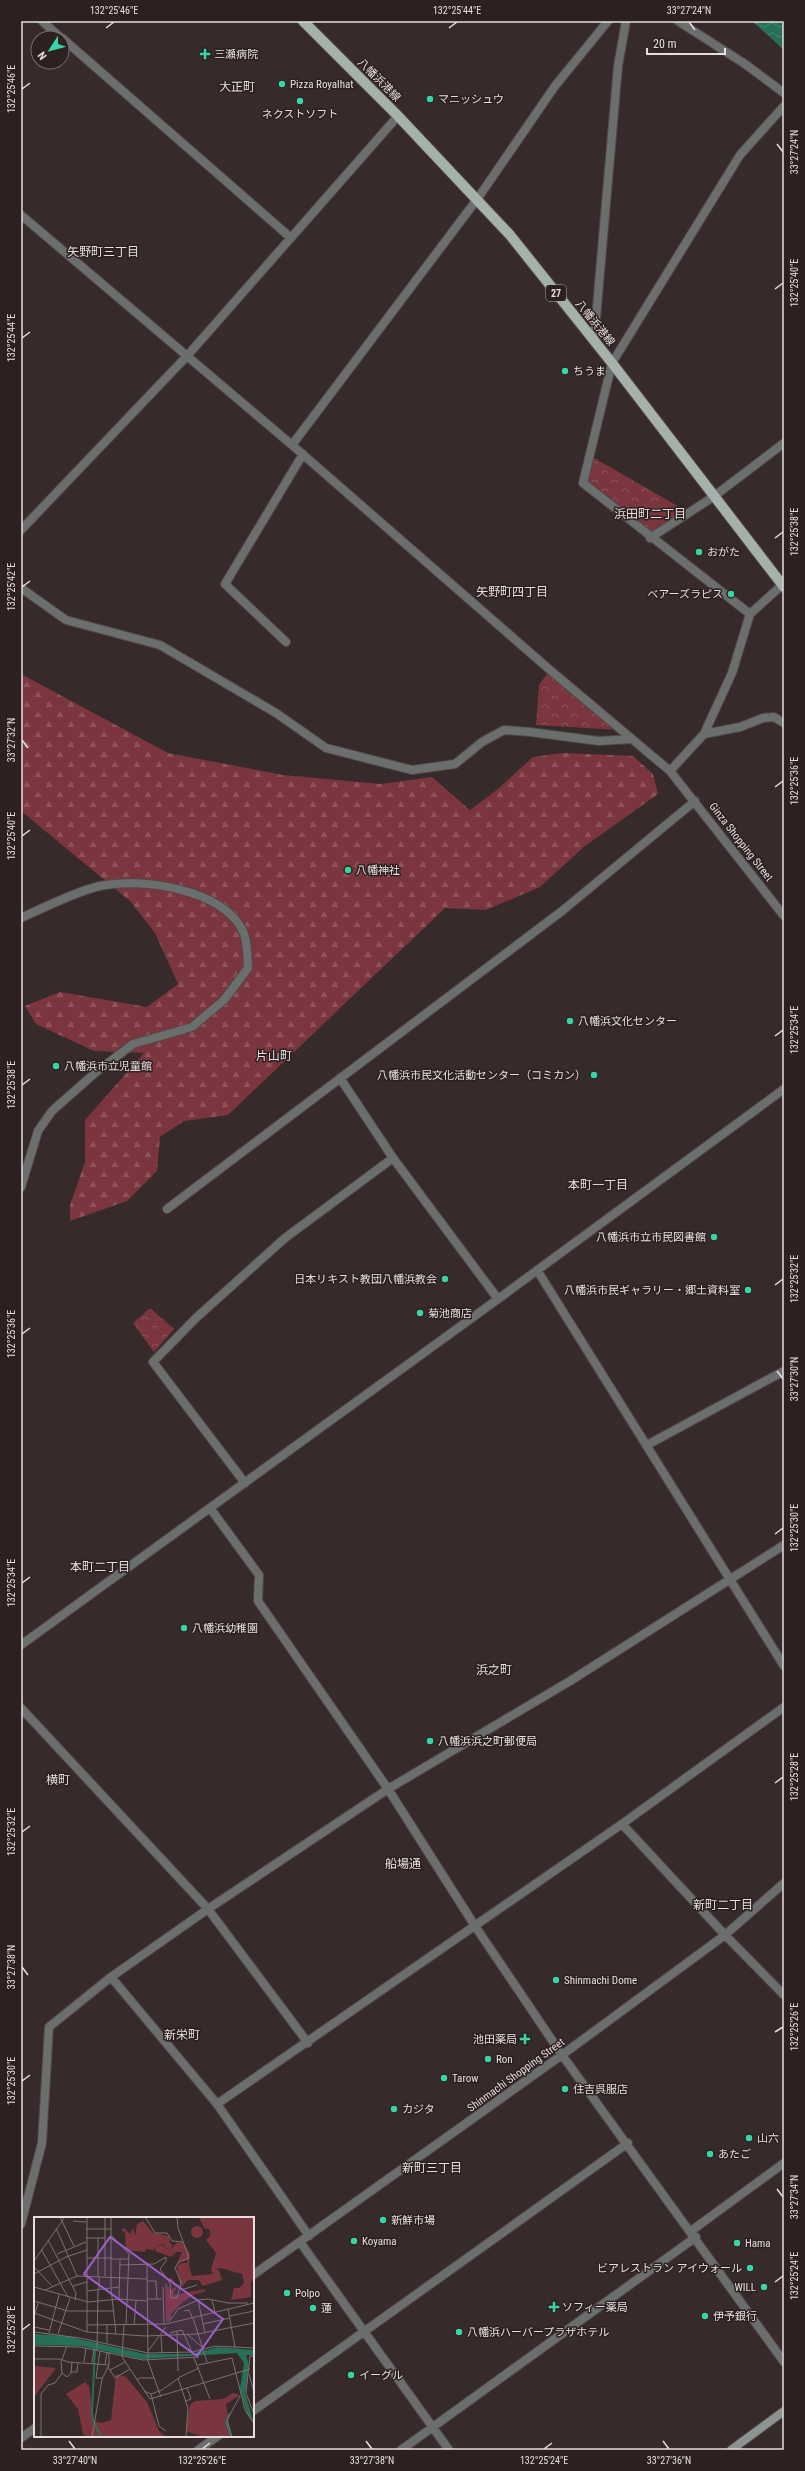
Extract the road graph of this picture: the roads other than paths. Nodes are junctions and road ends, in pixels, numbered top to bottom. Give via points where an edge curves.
1 (42, 21) edge
2 (303, 21) edge
3 (608, 21) edge
4 (626, 21) edge
5 (678, 21) edge
6 (53, 30) edge
7 (70, 45) edge
8 (784, 93) edge
9 (784, 106) edge
10 (398, 116) junction
11 (478, 198) junction
12 (21, 215) edge
13 (291, 238) junction
14 (594, 341) junction
15 (186, 356) junction
16 (612, 362) junction
17 (784, 443) edge
18 (292, 444) junction
19 (303, 454) junction
20 (713, 497) junction
21 (21, 530) edge
22 (650, 538) junction
23 (783, 586) edge
24 (21, 588) edge
25 (750, 614) junction
26 (286, 642) dead end
27 (784, 723) edge
28 (704, 734) junction
29 (631, 739) junction
30 (670, 771) junction
31 (695, 801) junction
32 (22, 916) edge
33 (784, 916) edge
34 (340, 1078) junction
35 (784, 1089) edge
36 (393, 1158) junction
37 (21, 1187) edge
38 (167, 1208) dead end
39 (537, 1270) junction
40 (498, 1300) junction
41 (784, 1371) edge
42 (647, 1446) junction
43 (245, 1483) junction
44 (210, 1508) junction
45 (784, 1545) edge
46 (731, 1580) junction
47 (21, 1644) edge
48 (784, 1666) edge
49 (784, 1707) edge
50 (21, 1708) edge
51 (388, 1789) junction
52 (622, 1824) junction
53 (784, 1883) edge
54 (208, 1909) junction
55 (475, 1926) junction
56 (725, 1935) junction
57 (111, 1977) junction
58 (784, 1995) edge
59 (308, 2043) junction
60 (562, 2055) junction
61 (218, 2104) junction
62 (628, 2143) junction
63 (784, 2163) edge
64 (21, 2224) edge
65 (694, 2234) junction
66 (309, 2236) junction
67 (300, 2242) junction
68 (254, 2274) edge
69 (363, 2332) junction
70 (784, 2362) edge
71 (254, 2410) edge
72 (784, 2411) edge
73 (432, 2427) junction
74 (34, 2429) edge
75 (217, 2437) edge
76 (21, 2438) edge
77 (198, 2450) edge
78 (401, 2450) edge
79 (449, 2450) edge
80 (731, 2450) edge

1 - 6 street
2 - 10 main road, 八幡浜港線 / 27
3 - 11 street via 555,86
4 - 14 street via 618,66
5 - 8 street via 746,64
7 - 13 street
9 - 16 street via 740,155
10 - 11 main road, 八幡浜港線 / 27
10 - 13 street
11 - 14 main road, 八幡浜港線 / 27 via 510,234
11 - 18 street
12 - 15 street, Ginza Shopping Street
13 - 15 street
14 - 16 main road, 八幡浜港線 / 27
15 - 18 street, Ginza Shopping Street
15 - 21 street
16 - 20 main road, 八幡浜港線 / 27
16 - 22 street via 583,483
17 - 20 street
18 - 19 street, Ginza Shopping Street
19 - 26 street via 225,584
19 - 29 street, Ginza Shopping Street
20 - 22 street
20 - 23 main road, 八幡浜港線 / 27
22 - 25 street
23 - 25 street
24 - 29 street via 66,620 160,645 276,712 326,748 412,770 455,764 482,742 504,730 599,741
25 - 28 street via 732,674
27 - 28 street via 774,717 763,718 740,727
28 - 30 street
29 - 30 street, Ginza Shopping Street
30 - 31 street, Ginza Shopping Street
31 - 33 street, Ginza Shopping Street
31 - 34 street via 562,911
32 - 37 street via 99,886 134,882 177,887 222,908 242,929 247,948 248,968 224,1000 192,1027 133,1044 52,1111 38,1131
34 - 36 street
34 - 38 street
35 - 39 street
36 - 40 street
36 - 43 street via 285,1238 196,1318 153,1362
39 - 40 street
39 - 42 street
40 - 43 street
41 - 42 street
42 - 46 street
43 - 44 street
44 - 47 street
44 - 51 street via 259,1575 258,1601
45 - 46 street
46 - 48 street
46 - 51 street via 570,1681
49 - 52 street
50 - 54 street
51 - 54 street
51 - 55 street
52 - 55 street
52 - 56 street
53 - 56 street, Shinmachi Shopping Street
54 - 57 street
54 - 59 street
55 - 59 street
55 - 60 street
56 - 58 street
56 - 60 street, Shinmachi Shopping Street
57 - 61 street
57 - 64 street via 49,2027 42,2143
59 - 61 street
60 - 62 street
60 - 66 street, Shinmachi Shopping Street
61 - 66 street
62 - 65 street
62 - 69 street
63 - 65 street
65 - 70 street
65 - 73 street
66 - 67 street, Shinmachi Shopping Street
67 - 68 street, Shinmachi Shopping Street
67 - 69 street
69 - 71 street
69 - 73 street
72 - 80 street
73 - 78 street
73 - 79 street
74 - 76 street
75 - 77 street

